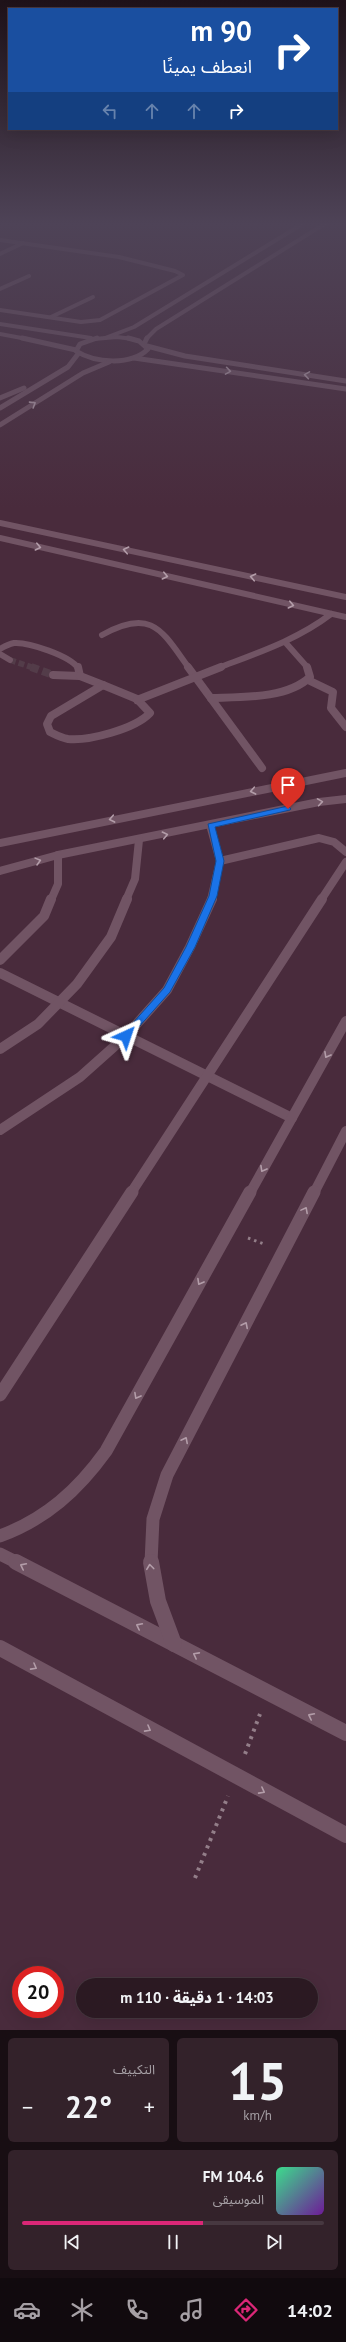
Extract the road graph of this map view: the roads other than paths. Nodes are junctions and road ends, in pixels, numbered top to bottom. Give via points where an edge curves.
1 (40, 318) edge
2 (55, 318) edge
3 (106, 318) edge
4 (149, 318) edge
5 (174, 318) edge
6 (51, 320) junction
7 (0, 324) edge
8 (44, 326) dead end
9 (38, 330) junction
10 (0, 334) edge
11 (97, 338) junction
12 (105, 338) junction
13 (145, 345) junction
14 (77, 352) junction
15 (134, 358) junction
16 (119, 360) junction
17 (45, 381) junction
18 (346, 381) edge
19 (346, 390) edge
20 (0, 398) edge
21 (0, 408) edge
22 (0, 425) edge
23 (0, 523) edge
24 (0, 538) edge
25 (346, 597) edge
26 (331, 614) junction
27 (346, 617) edge
28 (102, 635) dead end
29 (284, 642) junction
30 (0, 649) edge
31 (0, 654) edge
32 (10, 660) tunnel mouth
33 (53, 675) tunnel mouth
34 (80, 676) junction
35 (195, 677) junction
36 (308, 680) junction
37 (103, 685) junction
38 (211, 698) junction
39 (137, 700) junction
40 (346, 727) edge
41 (262, 768) dead end
42 (346, 773) edge
43 (346, 799) edge
44 (210, 825) junction
45 (139, 840) junction
46 (0, 843) edge
47 (346, 852) edge
48 (58, 855) junction
49 (220, 861) junction
50 (346, 862) edge
51 (0, 870) edge
52 (0, 960) edge
53 (0, 973) edge
54 (60, 1003) junction
55 (346, 1021) edge
56 (126, 1036) junction
57 (0, 1049) edge
58 (207, 1077) junction
59 (292, 1118) junction
60 (0, 1130) edge
61 (346, 1131) edge
62 (340, 1151) edge
63 (0, 1395) edge
64 (0, 1536) edge
65 (0, 1554) edge
66 (174, 1644) junction
67 (0, 1648) edge
68 (346, 1734) edge
69 (346, 1835) edge

1 - 6 street
2 - 6 street
3 - 6 street via 87,322
4 - 12 street via 134,327
5 - 13 street via 148,336
7 - 9 street
8 - 9 street
9 - 11 street
10 - 14 street via 49,342
11 - 12 street
11 - 14 street via 80,344
12 - 13 street via 128,338
13 - 15 street via 147,351
18 -> 13 street via 186,356
14 - 16 street via 95,359
14 - 17 street via 68,367
15 - 16 street
15 -> 19 street
22 -> 16 street via 83,373
17 - 20 street
17 - 21 street
25 -> 23 street
24 -> 26 street
26 - 27 street
26 - 29 street via 311,629
28 - 35 street via 128,623 154,626 165,634
29 - 35 street
29 - 36 street via 309,669
30 - 34 street via 10,644 26,645 74,663 80,671
31 - 32 street
33 - 34 street
34 - 37 street
35 - 38 street
35 - 39 street
36 - 38 street via 300,686 268,693
36 - 40 street via 333,692 331,708
37 - 39 street
37 - 39 street via 51,716 47,724 50,732 63,738 80,739 139,723 150,713 147,706
38 - 41 street
42 -> 46 street
44 -> 43 street via 319,802
45 -> 44 street
44 - 49 street
45 - 48 street
45 - 54 street via 135,879 111,938
47 - 49 street via 332,841 319,838
51 -> 48 street
48 - 52 street via 58,884 44,916
49 - 56 street via 213,896 180,966 167,990
50 - 58 street
53 - 54 street
54 - 56 street
54 - 57 street via 38,1024
55 -> 59 street
56 - 58 street
56 - 60 street via 80,1077
58 - 59 street
58 - 63 street
59 -> 64 street via 92,1472 54,1509 31,1523
61 - 62 street
66 -> 62 street via 161,1614 151,1570 150,1527 157,1500 167,1475 283,1251
66 -> 65 street
68 -> 66 street
67 -> 69 street

